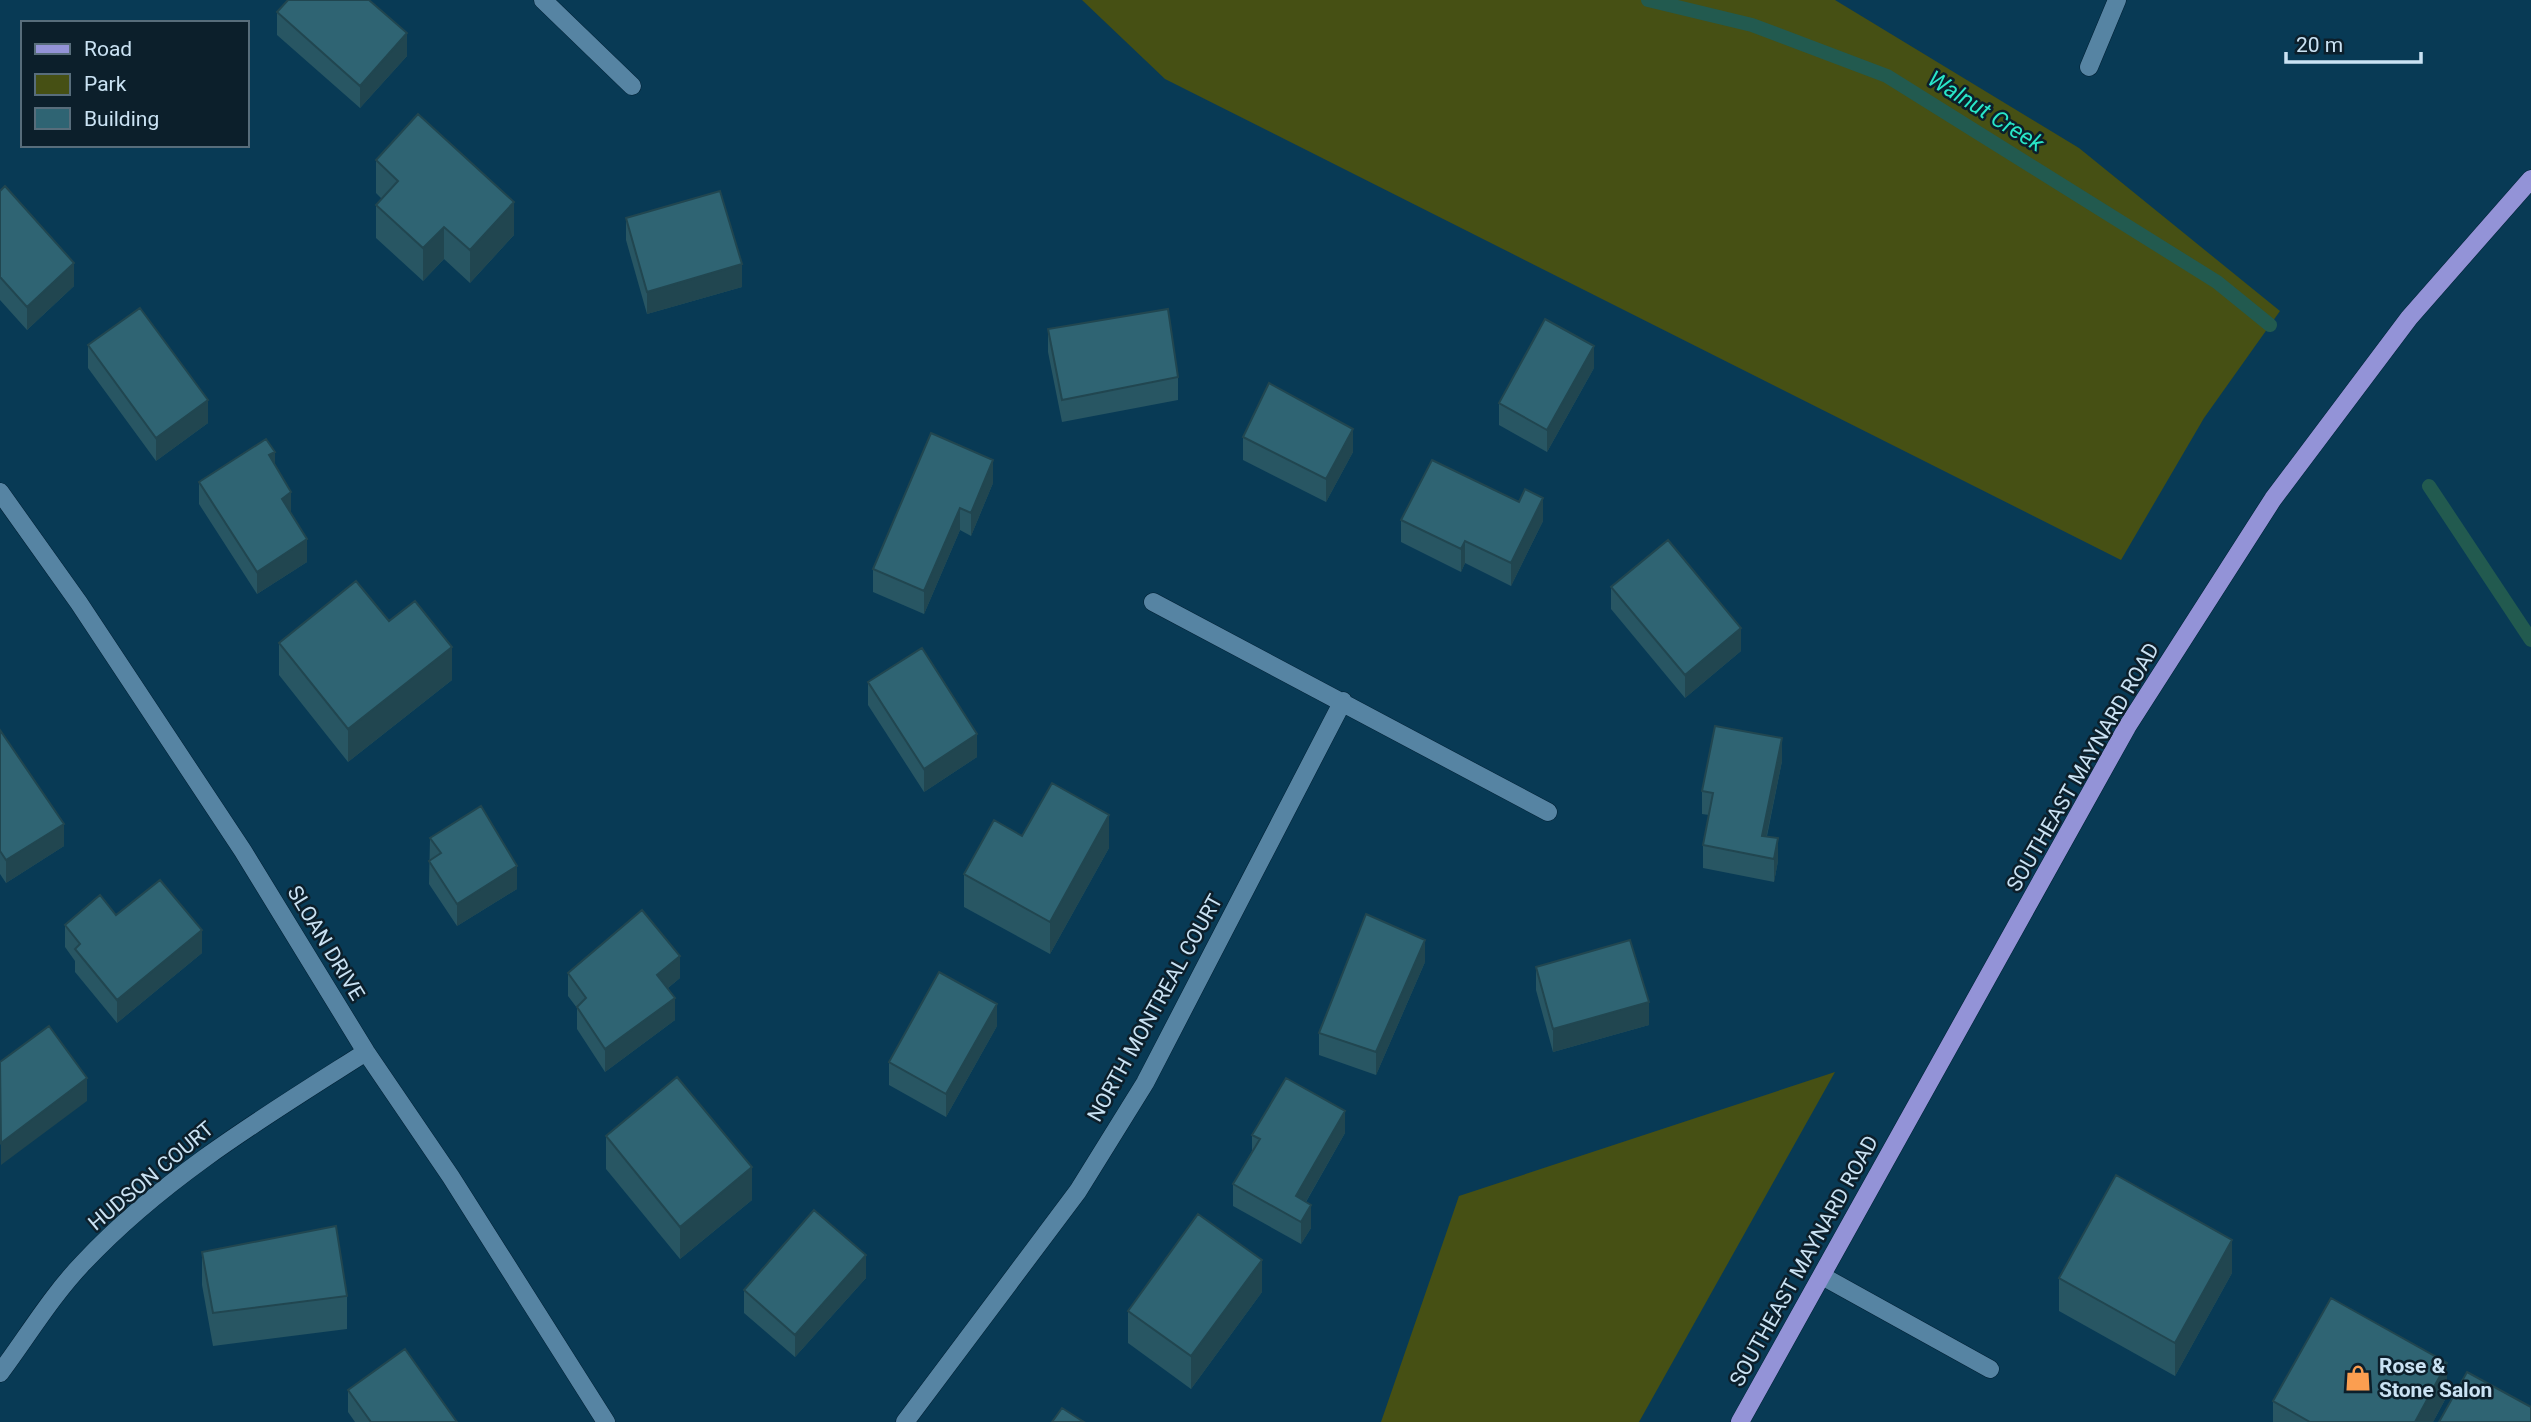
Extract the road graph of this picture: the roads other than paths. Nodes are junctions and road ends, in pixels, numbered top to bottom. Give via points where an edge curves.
1 (543, 0) edge
2 (2117, 0) edge
3 (2089, 67) dead end
4 (632, 86) dead end
5 (2531, 179) edge
6 (0, 492) edge
7 (1153, 603) dead end
8 (1343, 701) junction
9 (1548, 812) dead end
10 (366, 1052) junction
11 (1822, 1276) junction
12 (1990, 1369) dead end
13 (0, 1373) edge
14 (606, 1422) edge
15 (905, 1422) edge
16 (1740, 1422) edge

1 - 4 street
2 - 3 street
5 - 11 main road, SOUTHEAST MAYNARD ROAD via 2409,318 2273,499 2127,727
6 - 10 street, SLOAN DRIVE via 243,851
7 - 8 street
8 - 9 street
8 - 15 street, NORTH MONTREAL COURT via 1145,1083 1078,1191
10 - 13 street, HUDSON COURT via 209,1152 145,1206 83,1263
10 - 14 street, SLOAN DRIVE
11 - 12 street
11 - 16 main road, SOUTHEAST MAYNARD ROAD

